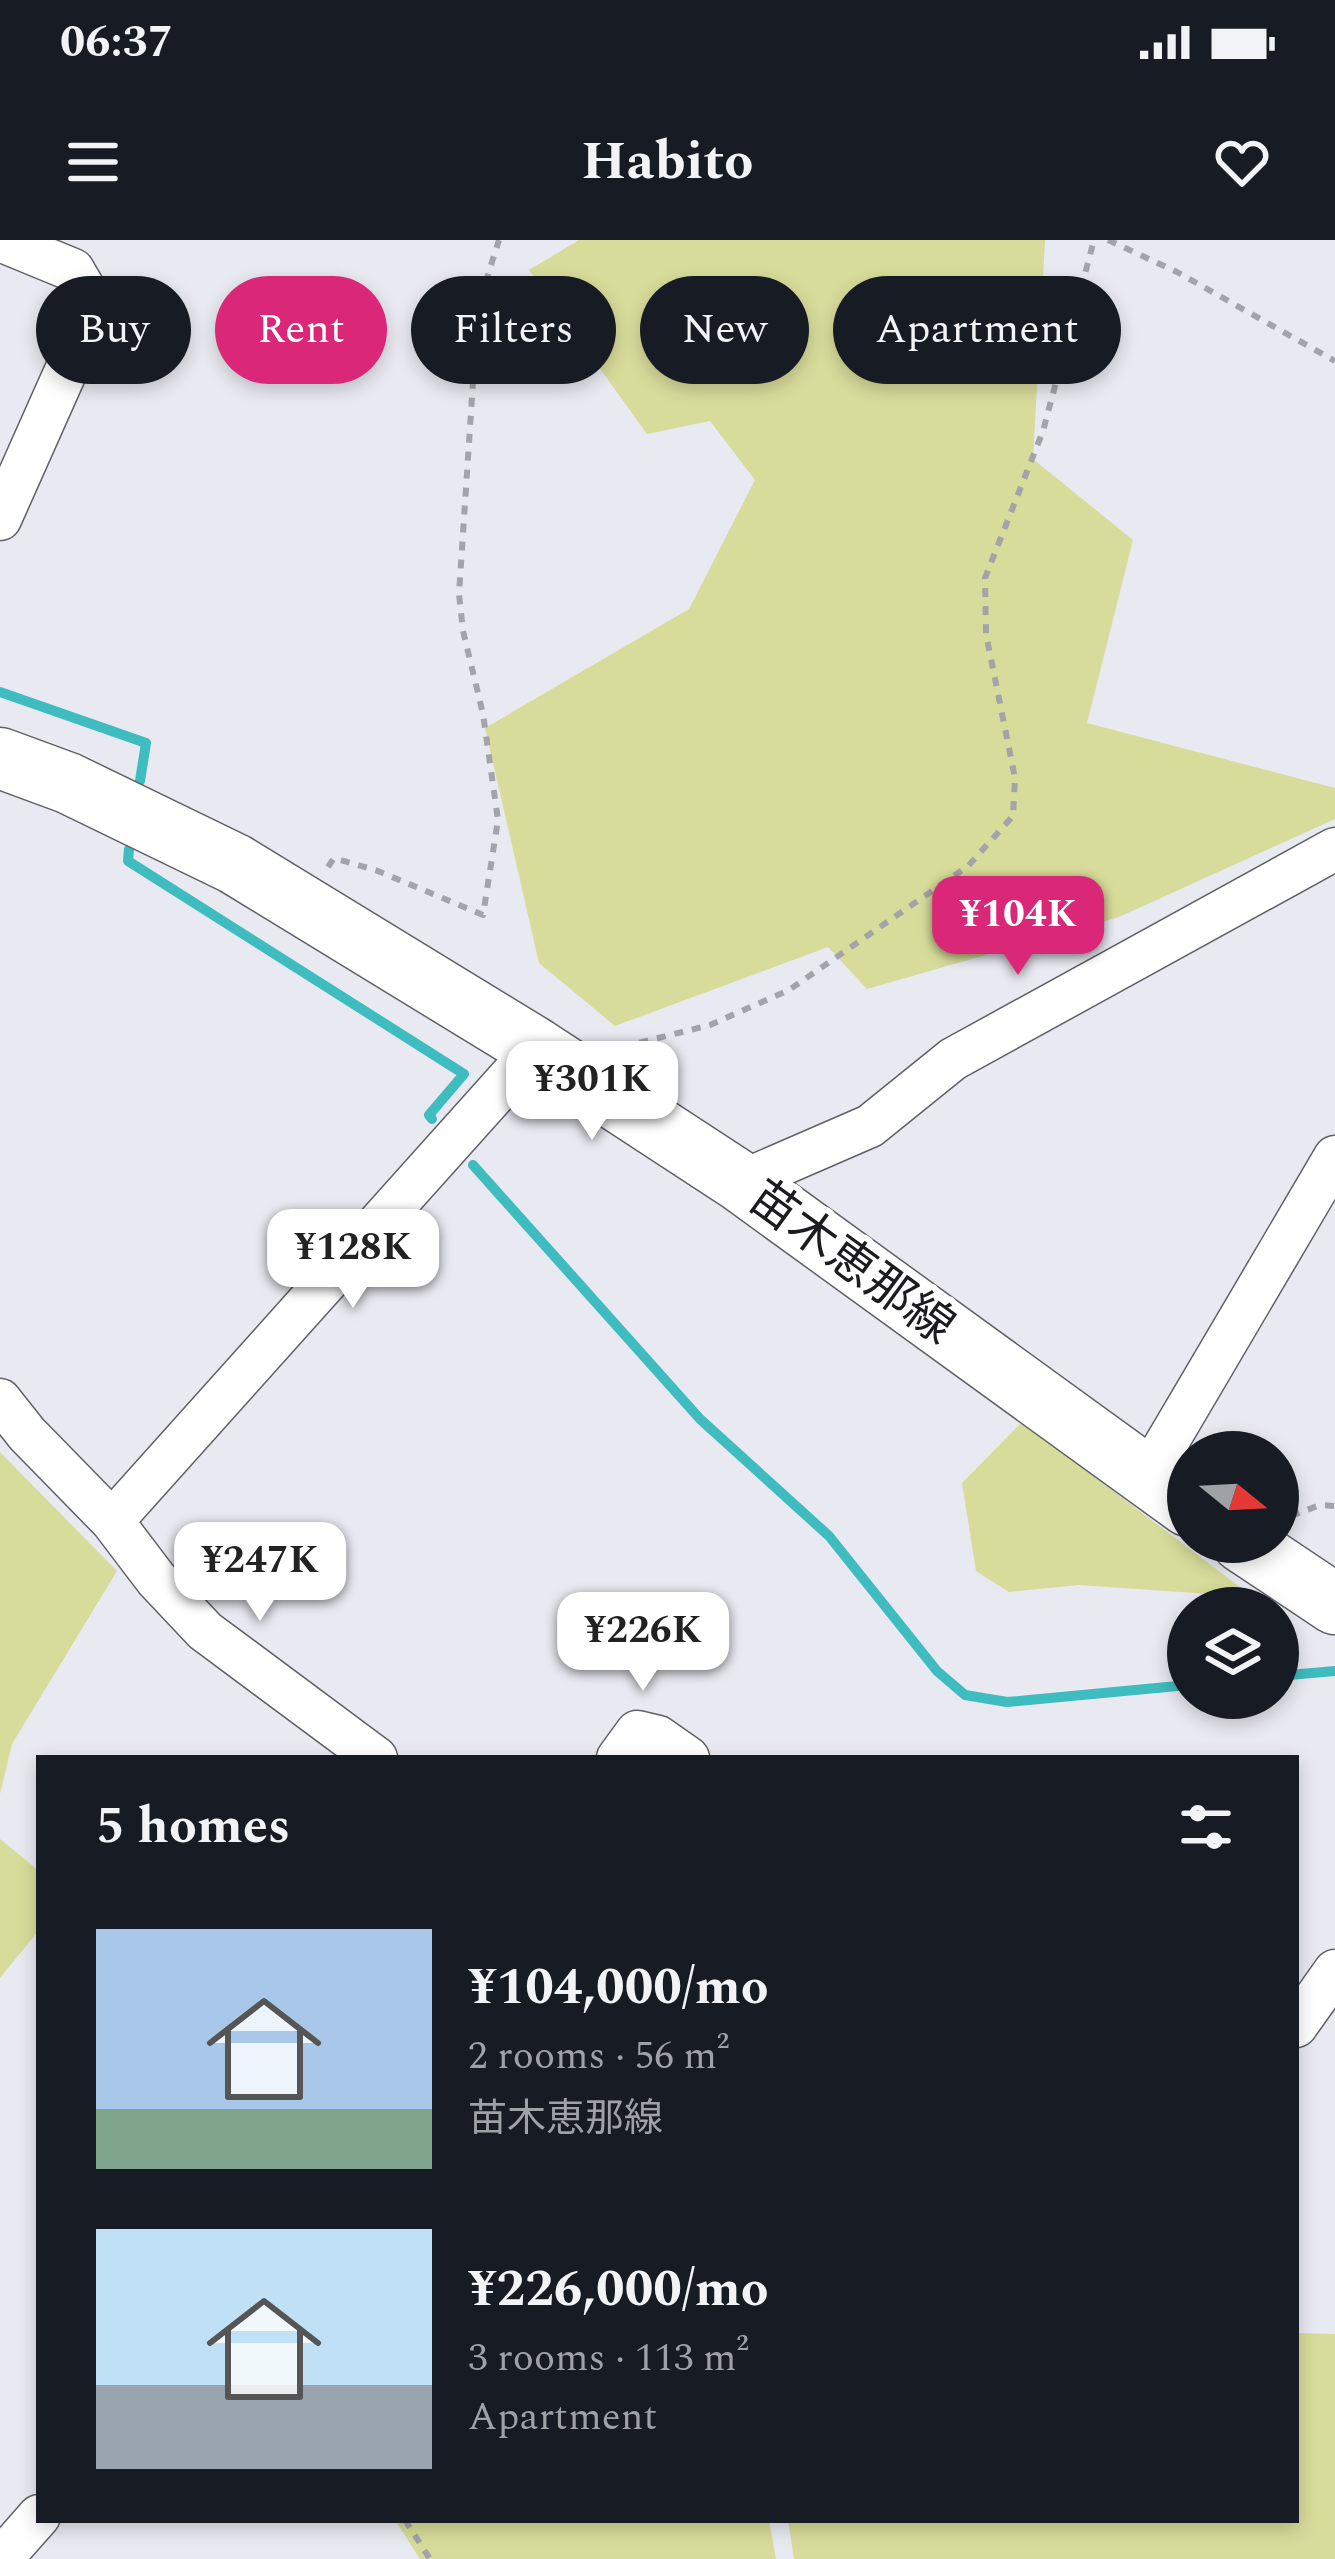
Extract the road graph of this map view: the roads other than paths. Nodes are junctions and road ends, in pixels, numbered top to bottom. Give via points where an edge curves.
1 (0, 240) edge
2 (0, 518) edge
3 (0, 758) edge
4 (1335, 849) edge
5 (536, 1048) junction
6 (1335, 1157) edge
7 (741, 1182) junction
8 (0, 1400) edge
9 (1198, 1431) edge
10 (1167, 1492) edge
11 (112, 1521) junction
12 (1297, 1563) edge
13 (1335, 1604) edge
14 (372, 1755) edge
15 (620, 1755) edge
16 (684, 1755) edge
17 (1335, 1971) edge
18 (1299, 2022) edge
19 (36, 2519) edge
20 (1, 2559) edge

1 - 2 street via 73,270 87,294 81,337
3 - 5 main road, 苗木恵那線 via 68,782 235,864
4 - 7 street via 953,1059 870,1126
5 - 7 main road, 苗木恵那線
5 - 11 street
6 - 9 street
7 - 10 main road, 苗木恵那線
8 - 11 street
11 - 14 street via 205,1631
12 - 13 main road
15 - 16 street via 637,1732
17 - 18 street
19 - 20 street

